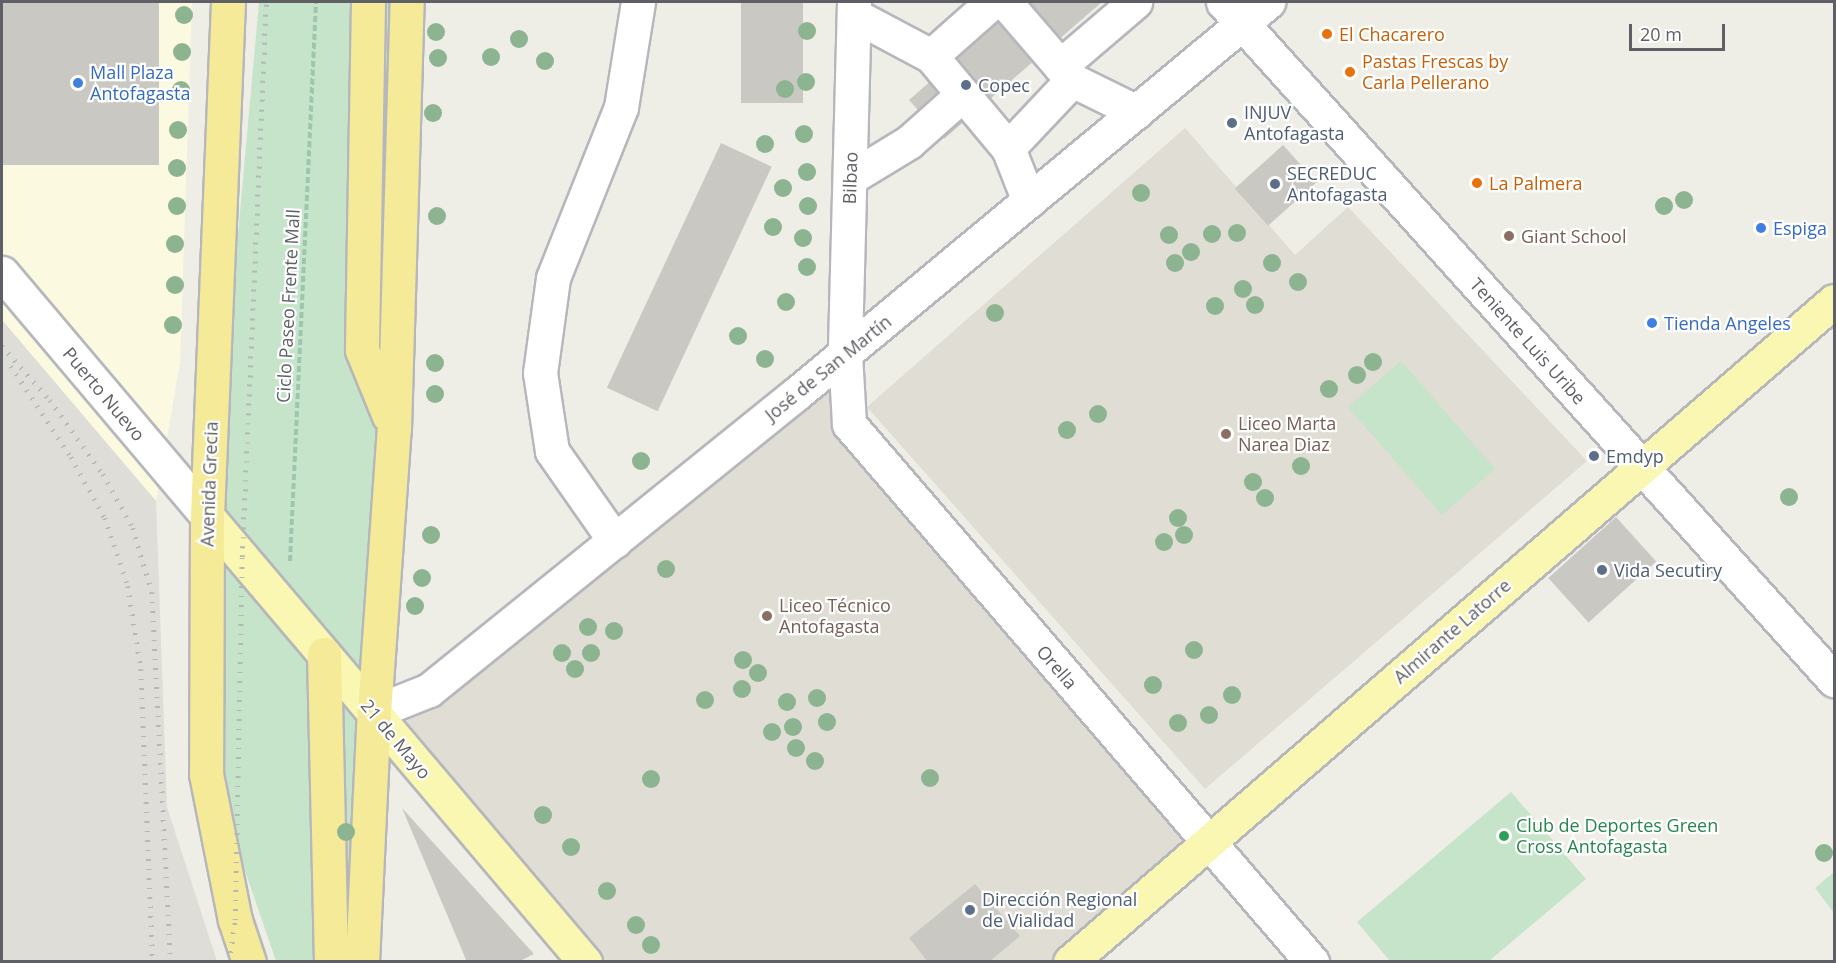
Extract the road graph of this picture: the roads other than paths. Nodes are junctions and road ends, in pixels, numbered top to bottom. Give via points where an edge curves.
1 (228, 2) edge
2 (368, 2) edge
3 (407, 2) edge
4 (638, 2) edge
5 (992, 2) edge
6 (1005, 2) edge
7 (1135, 2) edge
8 (1268, 2) edge
9 (854, 8) edge
10 (1233, 13) edge
11 (931, 56) junction
12 (1066, 73) junction
13 (963, 94) junction
14 (1137, 112) junction
15 (1008, 148) junction
16 (850, 178) junction
17 (1029, 201) junction
18 (2, 273) edge
19 (1834, 301) edge
20 (845, 354) junction
21 (394, 429) junction
22 (1642, 467) junction
23 (207, 516) junction
24 (615, 541) junction
25 (324, 654) junction
26 (1834, 680) edge
27 (374, 712) junction
28 (1209, 842) junction
29 (249, 962) edge
30 (331, 962) edge
31 (362, 962) edge
32 (585, 962) edge
33 (1070, 962) edge
34 (1312, 962) edge

1 - 23 highway, Avenida Grecia
2 - 21 highway via 362,350
3 - 21 highway
4 - 24 street via 621,107 553,278 540,373 552,452
5 - 11 street
6 - 12 street
7 - 12 street
8 - 10 street, José de San Martín
9 - 11 street
9 - 16 street, Bilbao
10 - 14 street, José de San Martín
10 - 22 street, Teniente Luis Uribe
11 - 13 street
12 - 14 street
12 - 15 street
13 - 15 street
13 - 16 street via 909,142
14 - 17 street, José de San Martín
15 - 17 street
16 - 20 street, Bilbao
17 - 20 street, José de San Martín
18 - 23 street, Puerto Nuevo
19 - 22 main road, Almirante Latorre
20 - 24 street, José de San Martín
20 - 28 street, Orella via 849,424
21 - 27 highway
22 - 26 street, Teniente Luis Uribe
22 - 28 main road, Almirante Latorre
23 - 25 main road, 21 de Mayo
23 - 29 highway, Avenida Grecia via 206,774 235,920
24 - 27 street, José de San Martín via 429,690
25 - 27 main road, 21 de Mayo
25 - 30 highway
27 - 31 highway
27 - 32 main road, 21 de Mayo
28 - 33 main road, Almirante Latorre
28 - 34 street, Orella

